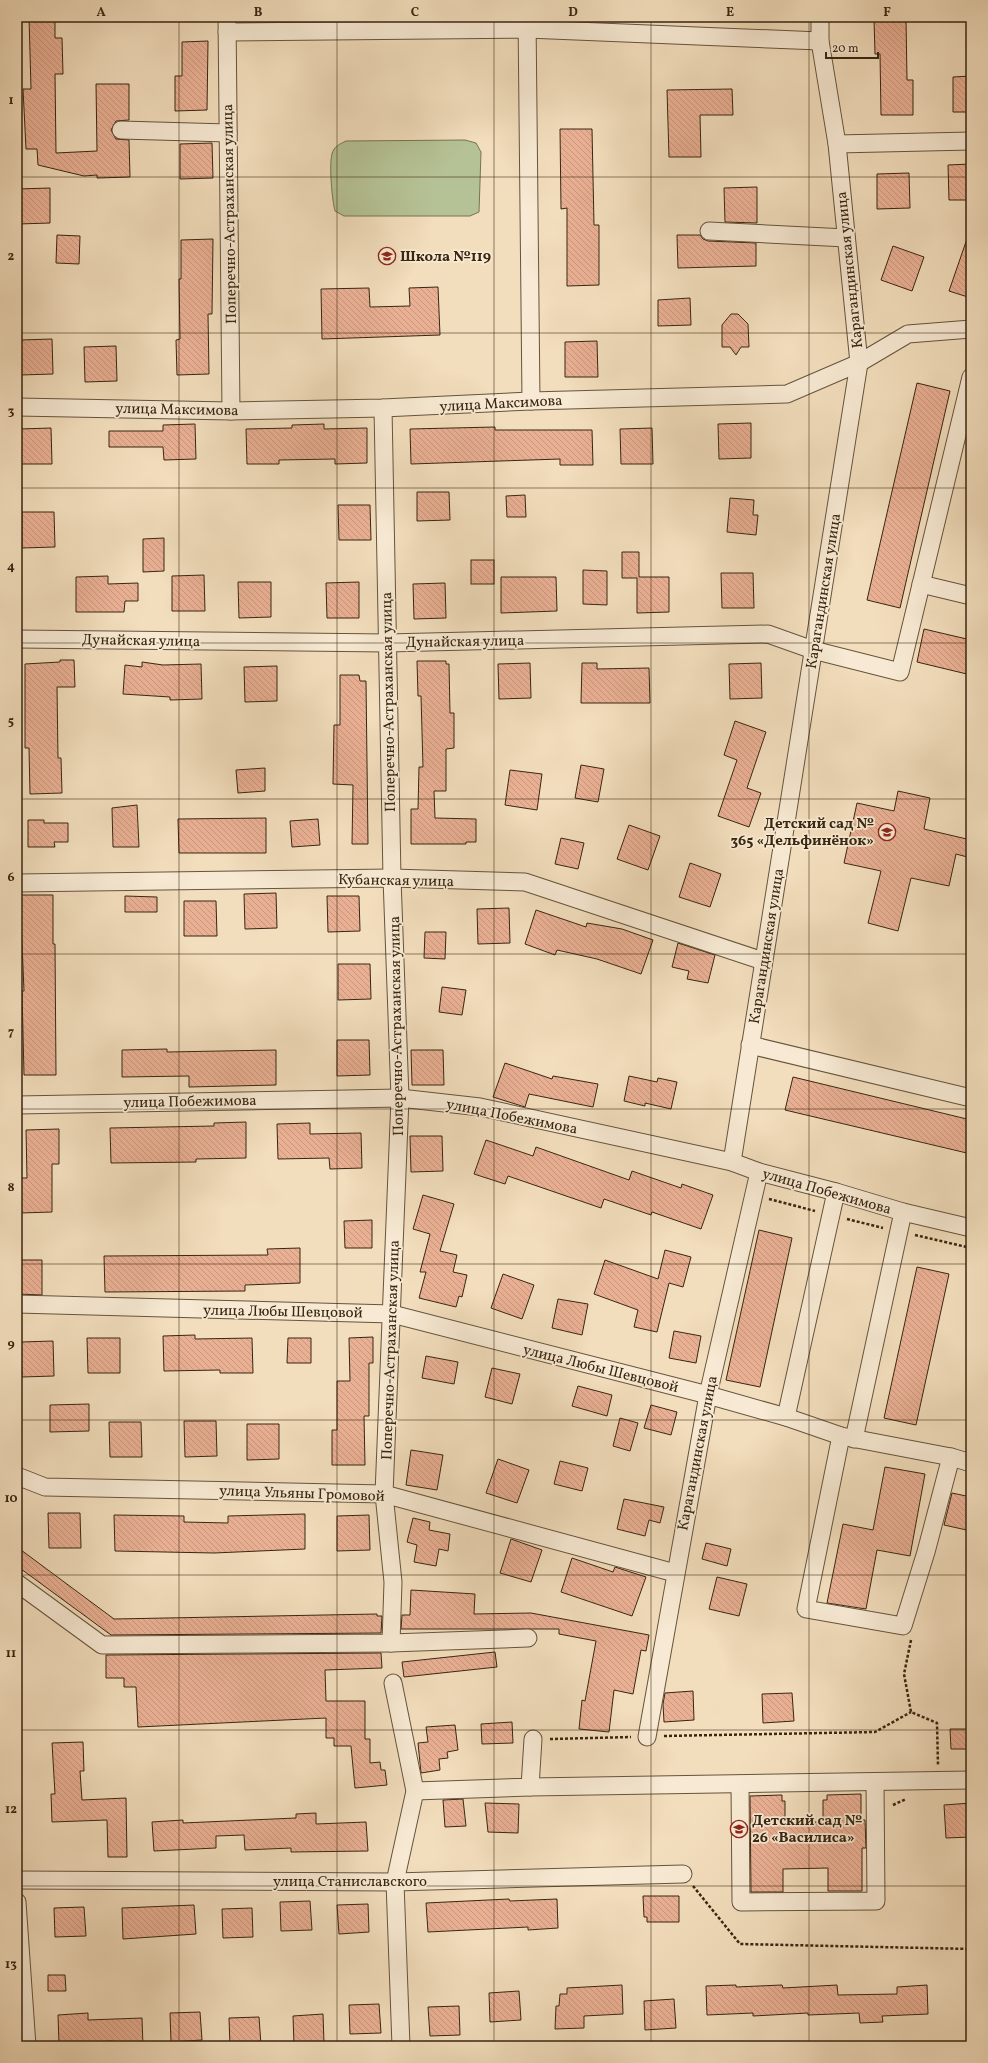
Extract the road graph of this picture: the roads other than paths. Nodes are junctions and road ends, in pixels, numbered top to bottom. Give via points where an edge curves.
1 (820, 17) edge
2 (527, 23) edge
3 (227, 25) edge
4 (820, 41) junction
5 (121, 130) dead end
6 (228, 132) junction
7 (971, 141) edge
8 (837, 144) junction
9 (709, 231) dead end
10 (846, 238) junction
11 (971, 329) edge
12 (859, 363) junction
13 (971, 377) edge
14 (531, 401) junction
15 (17, 407) edge
16 (383, 408) junction
17 (230, 411) junction
18 (921, 584) junction
19 (971, 596) edge
20 (17, 639) edge
21 (387, 643) junction
22 (813, 650) junction
23 (392, 878) junction
24 (17, 883) edge
25 (763, 961) junction
26 (750, 1045) junction
27 (400, 1098) junction
28 (971, 1098) edge
29 (17, 1105) edge
30 (732, 1162) junction
31 (759, 1172) junction
32 (836, 1192) junction
33 (903, 1212) junction
34 (971, 1228) edge
35 (17, 1304) edge
36 (392, 1314) junction
37 (708, 1395) junction
38 (786, 1417) junction
39 (847, 1437) junction
40 (951, 1457) junction
41 (971, 1463) edge
42 (17, 1476) edge
43 (384, 1494) junction
44 (675, 1573) junction
45 (17, 1583) edge
46 (528, 1638) dead end
47 (391, 1643) junction
48 (393, 1683) dead end
49 (647, 1737) road end
50 (534, 1739) road end
51 (971, 1780) edge
52 (875, 1782) junction
53 (740, 1784) junction
54 (530, 1787) junction
55 (415, 1790) junction
56 (683, 1874) road end
57 (17, 1880) edge
58 (395, 1882) junction
59 (17, 1902) edge
60 (27, 2046) edge
61 (401, 2046) edge

1 - 4 street, Карагандинская улица
2 - 3 street
2 - 4 street
2 - 14 street
3 - 6 street, Поперечно-Астраханская улица
4 - 8 street, Карагандинская улица
5 - 6 street
6 - 17 street, Поперечно-Астраханская улица
7 - 8 street
8 - 10 street, Карагандинская улица
9 - 10 street
10 - 12 street, Карагандинская улица
11 - 12 street, улица Максимова via 908,334
12 - 14 street, улица Максимова via 787,394
12 - 22 street, Карагандинская улица
13 - 18 street
14 - 16 street, улица Максимова
15 - 17 street, улица Максимова
16 - 17 street, улица Максимова
16 - 21 street, Поперечно-Астраханская улица
18 - 19 street
18 - 22 street, Дунайская улица via 900,672
20 - 21 street, Дунайская улица
21 - 22 street, Дунайская улица via 768,634
21 - 23 street, Поперечно-Астраханская улица
22 - 25 street, Карагандинская улица
23 - 24 street, Кубанская улица
23 - 25 street, Кубанская улица via 525,882
23 - 27 street, Поперечно-Астраханская улица
25 - 26 street, Карагандинская улица
26 - 28 street
26 - 30 street, Карагандинская улица
27 - 29 street, улица Побежимова
27 - 30 street, улица Побежимова via 480,1107
27 - 36 street, Поперечно-Астраханская улица
30 - 31 street, улица Побежимова
31 - 32 street, улица Побежимова
31 - 37 street, Карагандинская улица
32 - 33 street, улица Побежимова
32 - 38 street
33 - 34 street, улица Побежимова
33 - 39 street
35 - 36 street, улица Любы Шевцовой
36 - 37 street, улица Любы Шевцовой
36 - 43 street, Поперечно-Астраханская улица
37 - 38 street, улица Любы Шевцовой
37 - 44 street, Карагандинская улица
38 - 39 street, улица Любы Шевцовой
39 - 40 street, улица Любы Шевцовой
39 - 40 street via 806,1609 903,1626
40 - 41 street, улица Любы Шевцовой
42 - 43 street, улица Ульяны Громовой via 45,1487
43 - 44 street, улица Ульяны Громовой
43 - 47 street, Поперечно-Астраханская улица via 393,1582
44 - 49 street, Карагандинская улица
45 - 47 street via 102,1645
46 - 47 street
48 - 55 street
50 - 54 street
51 - 52 street
52 - 53 street
52 - 53 street via 876,1902 741,1902
53 - 54 street
54 - 55 street
55 - 58 street
56 - 58 street, улица Станиславского
57 - 58 street, улица Станиславского
58 - 61 street
59 - 60 street

